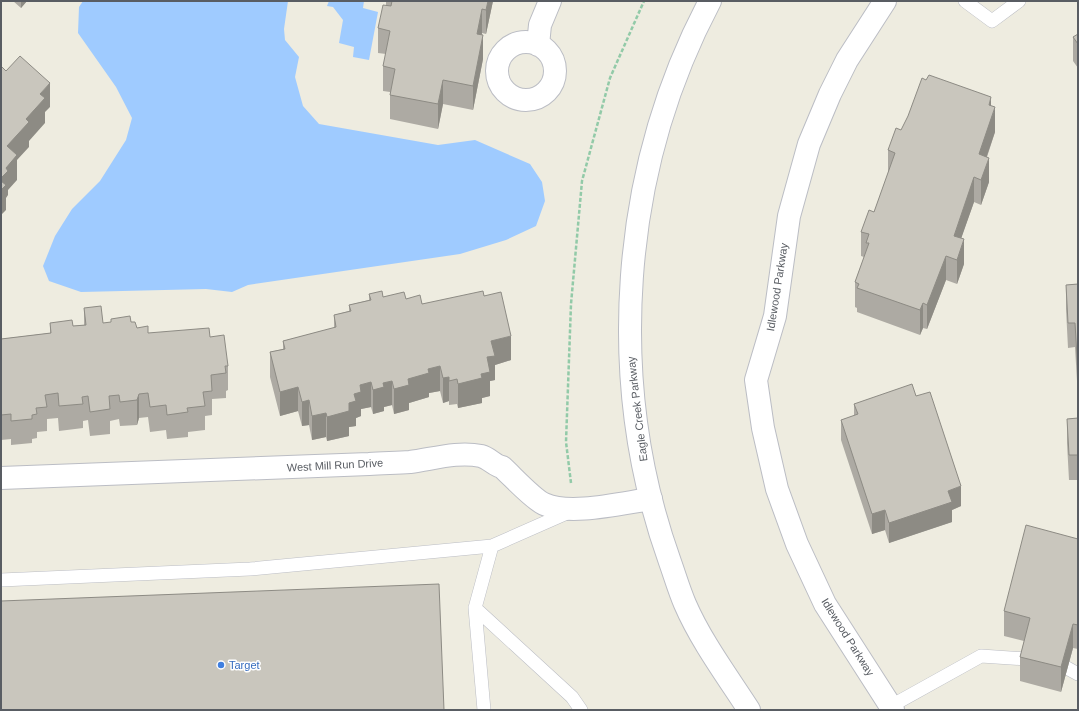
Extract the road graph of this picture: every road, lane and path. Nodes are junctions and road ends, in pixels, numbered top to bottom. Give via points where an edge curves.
1 (550, 1) edge
2 (644, 1) edge
3 (710, 1) edge
4 (885, 1) edge
5 (965, 1) edge
6 (1019, 1) edge
7 (538, 45) dead end
8 (1, 478) edge
9 (651, 499) junction
10 (574, 509) junction
11 (492, 546) junction
12 (1, 580) edge
13 (475, 608) junction
14 (1026, 659) edge
15 (890, 709) edge
16 (484, 710) edge
17 (581, 710) edge
18 (749, 710) edge

1 - 7 street via 540,25
2 - 10 path via 610,78 582,181 571,304 566,442
3 - 9 street, Eagle Creek Parkway via 687,49 664,112 645,179 638,223 631,292 630,361 634,407
4 - 15 street, Idlewood Parkway via 847,60 827,99 809,144 789,216 775,316 756,380 763,428 777,489 797,544 825,604
5 - 6 lane via 992,21
8 - 10 street, West Mill Run Drive via 369,464 464,455 482,456 494,462 543,504 557,509
9 - 10 street, West Mill Run Drive
9 - 18 street, Eagle Creek Parkway via 662,542 686,606
10 - 11 lane
11 - 12 lane via 250,569
11 - 13 lane
13 - 16 lane
13 - 17 lane via 572,697
14 - 15 lane via 981,656

